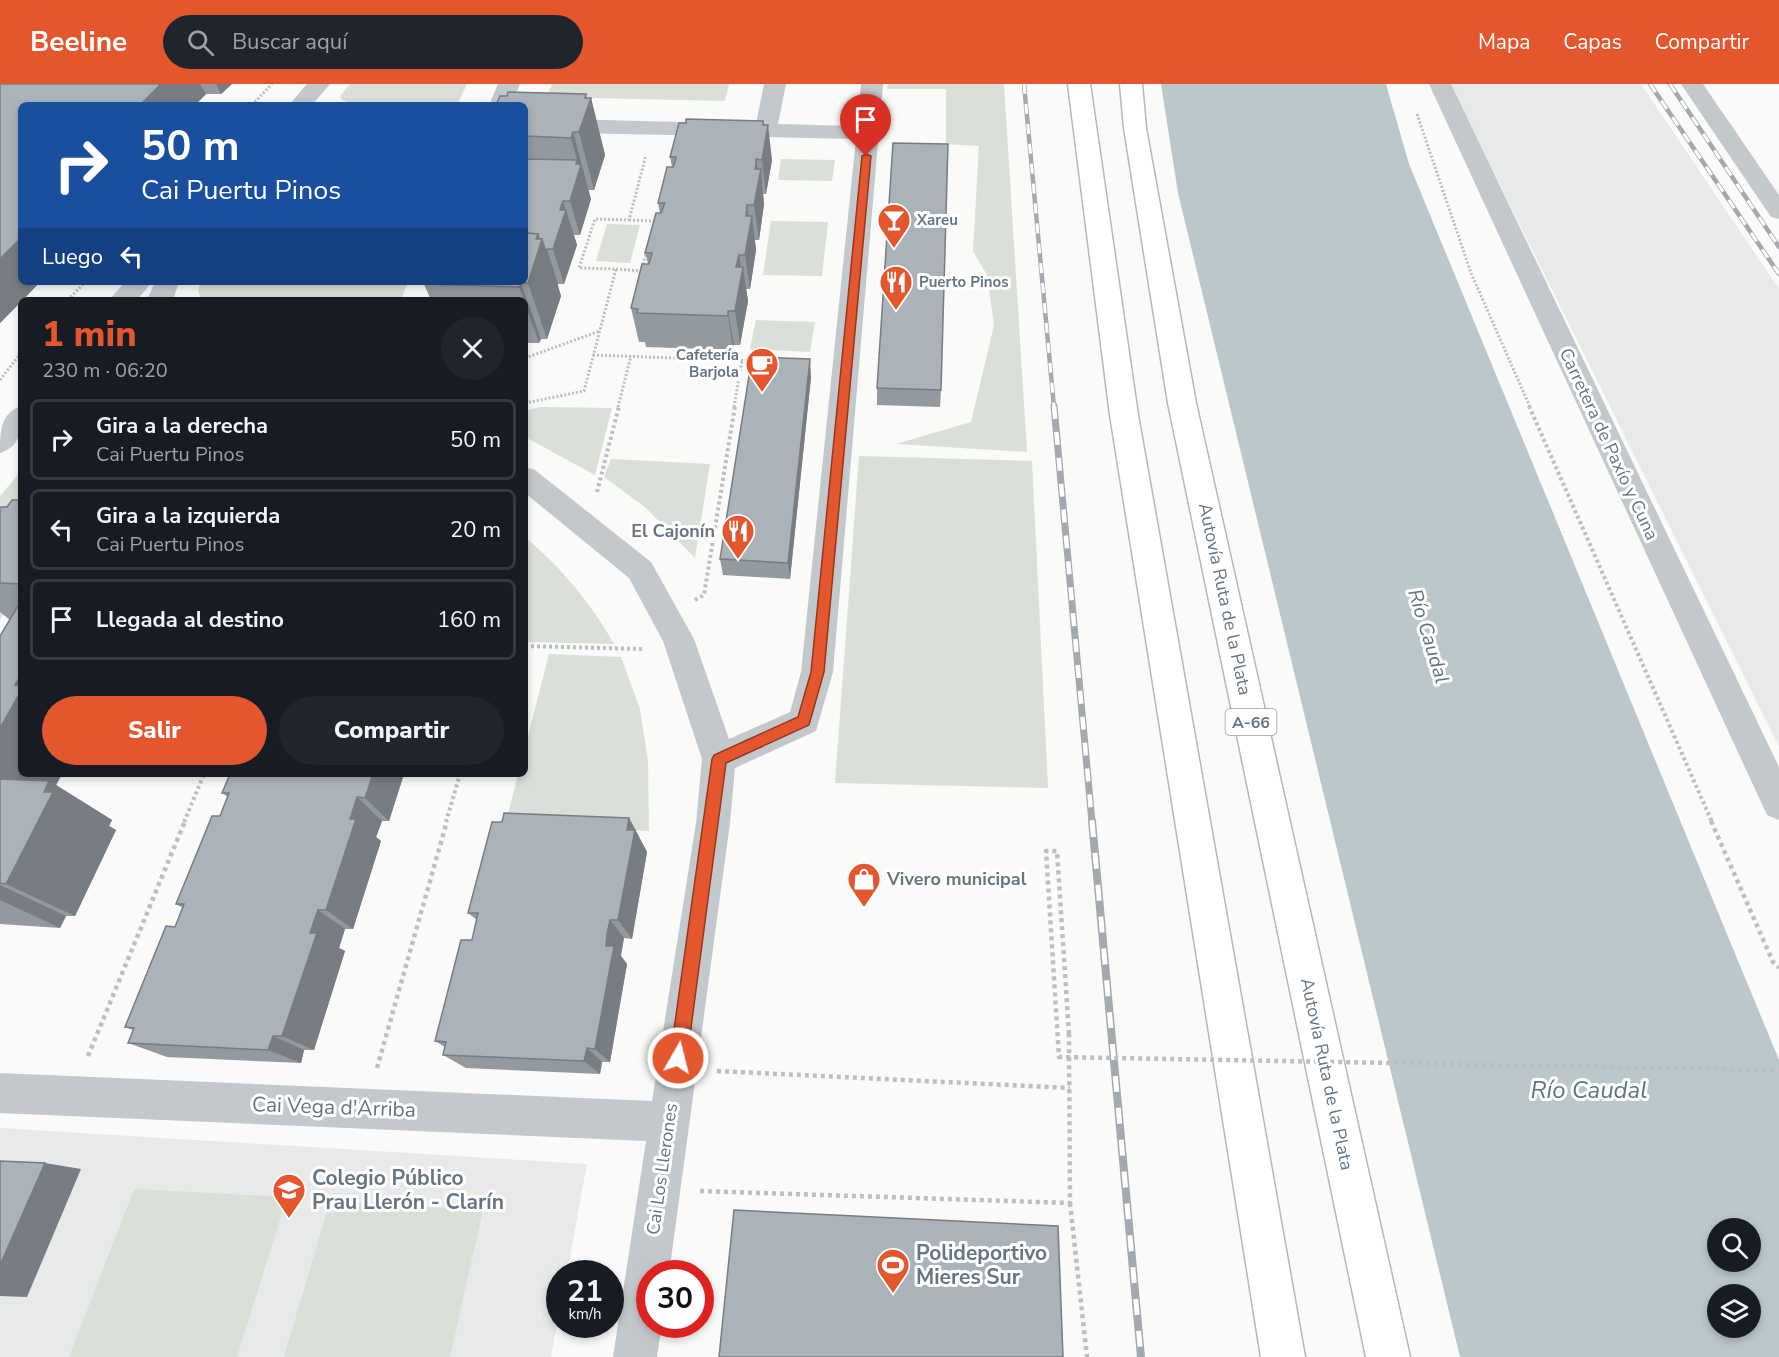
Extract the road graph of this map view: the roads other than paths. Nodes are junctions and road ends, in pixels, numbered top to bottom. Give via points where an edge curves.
1 (509, 84) edge
2 (774, 84) edge
3 (872, 84) edge
4 (1079, 84) edge
5 (1131, 84) edge
6 (1440, 84) edge
7 (1692, 84) edge
8 (501, 102) edge
9 (528, 125) edge
10 (766, 131) junction
11 (869, 133) junction
12 (1779, 212) edge
13 (137, 285) edge
14 (125, 297) edge
15 (528, 480) edge
16 (719, 759) junction
17 (1779, 804) edge
18 (0, 1093) edge
19 (669, 1122) junction
20 (635, 1357) edge
21 (1283, 1357) edge
22 (1388, 1357) edge

1 - 8 street
2 - 10 street
3 - 11 street
4 - 21 highway via 1124,415
5 - 22 highway, Autovía Ruta de la Plata / A-66 via 1182,403
6 - 17 street, Carretera de Paxío y Cuna
7 - 12 street
9 - 10 street
10 - 11 street
11 - 16 street via 817,672 804,721
13 - 14 street
15 - 16 street, Cai Los Llerones via 640,570 682,650
16 - 19 street, Cai Los Llerones
18 - 19 street, Cai Vega d'Arriba
19 - 20 street, Cai Los Llerones

